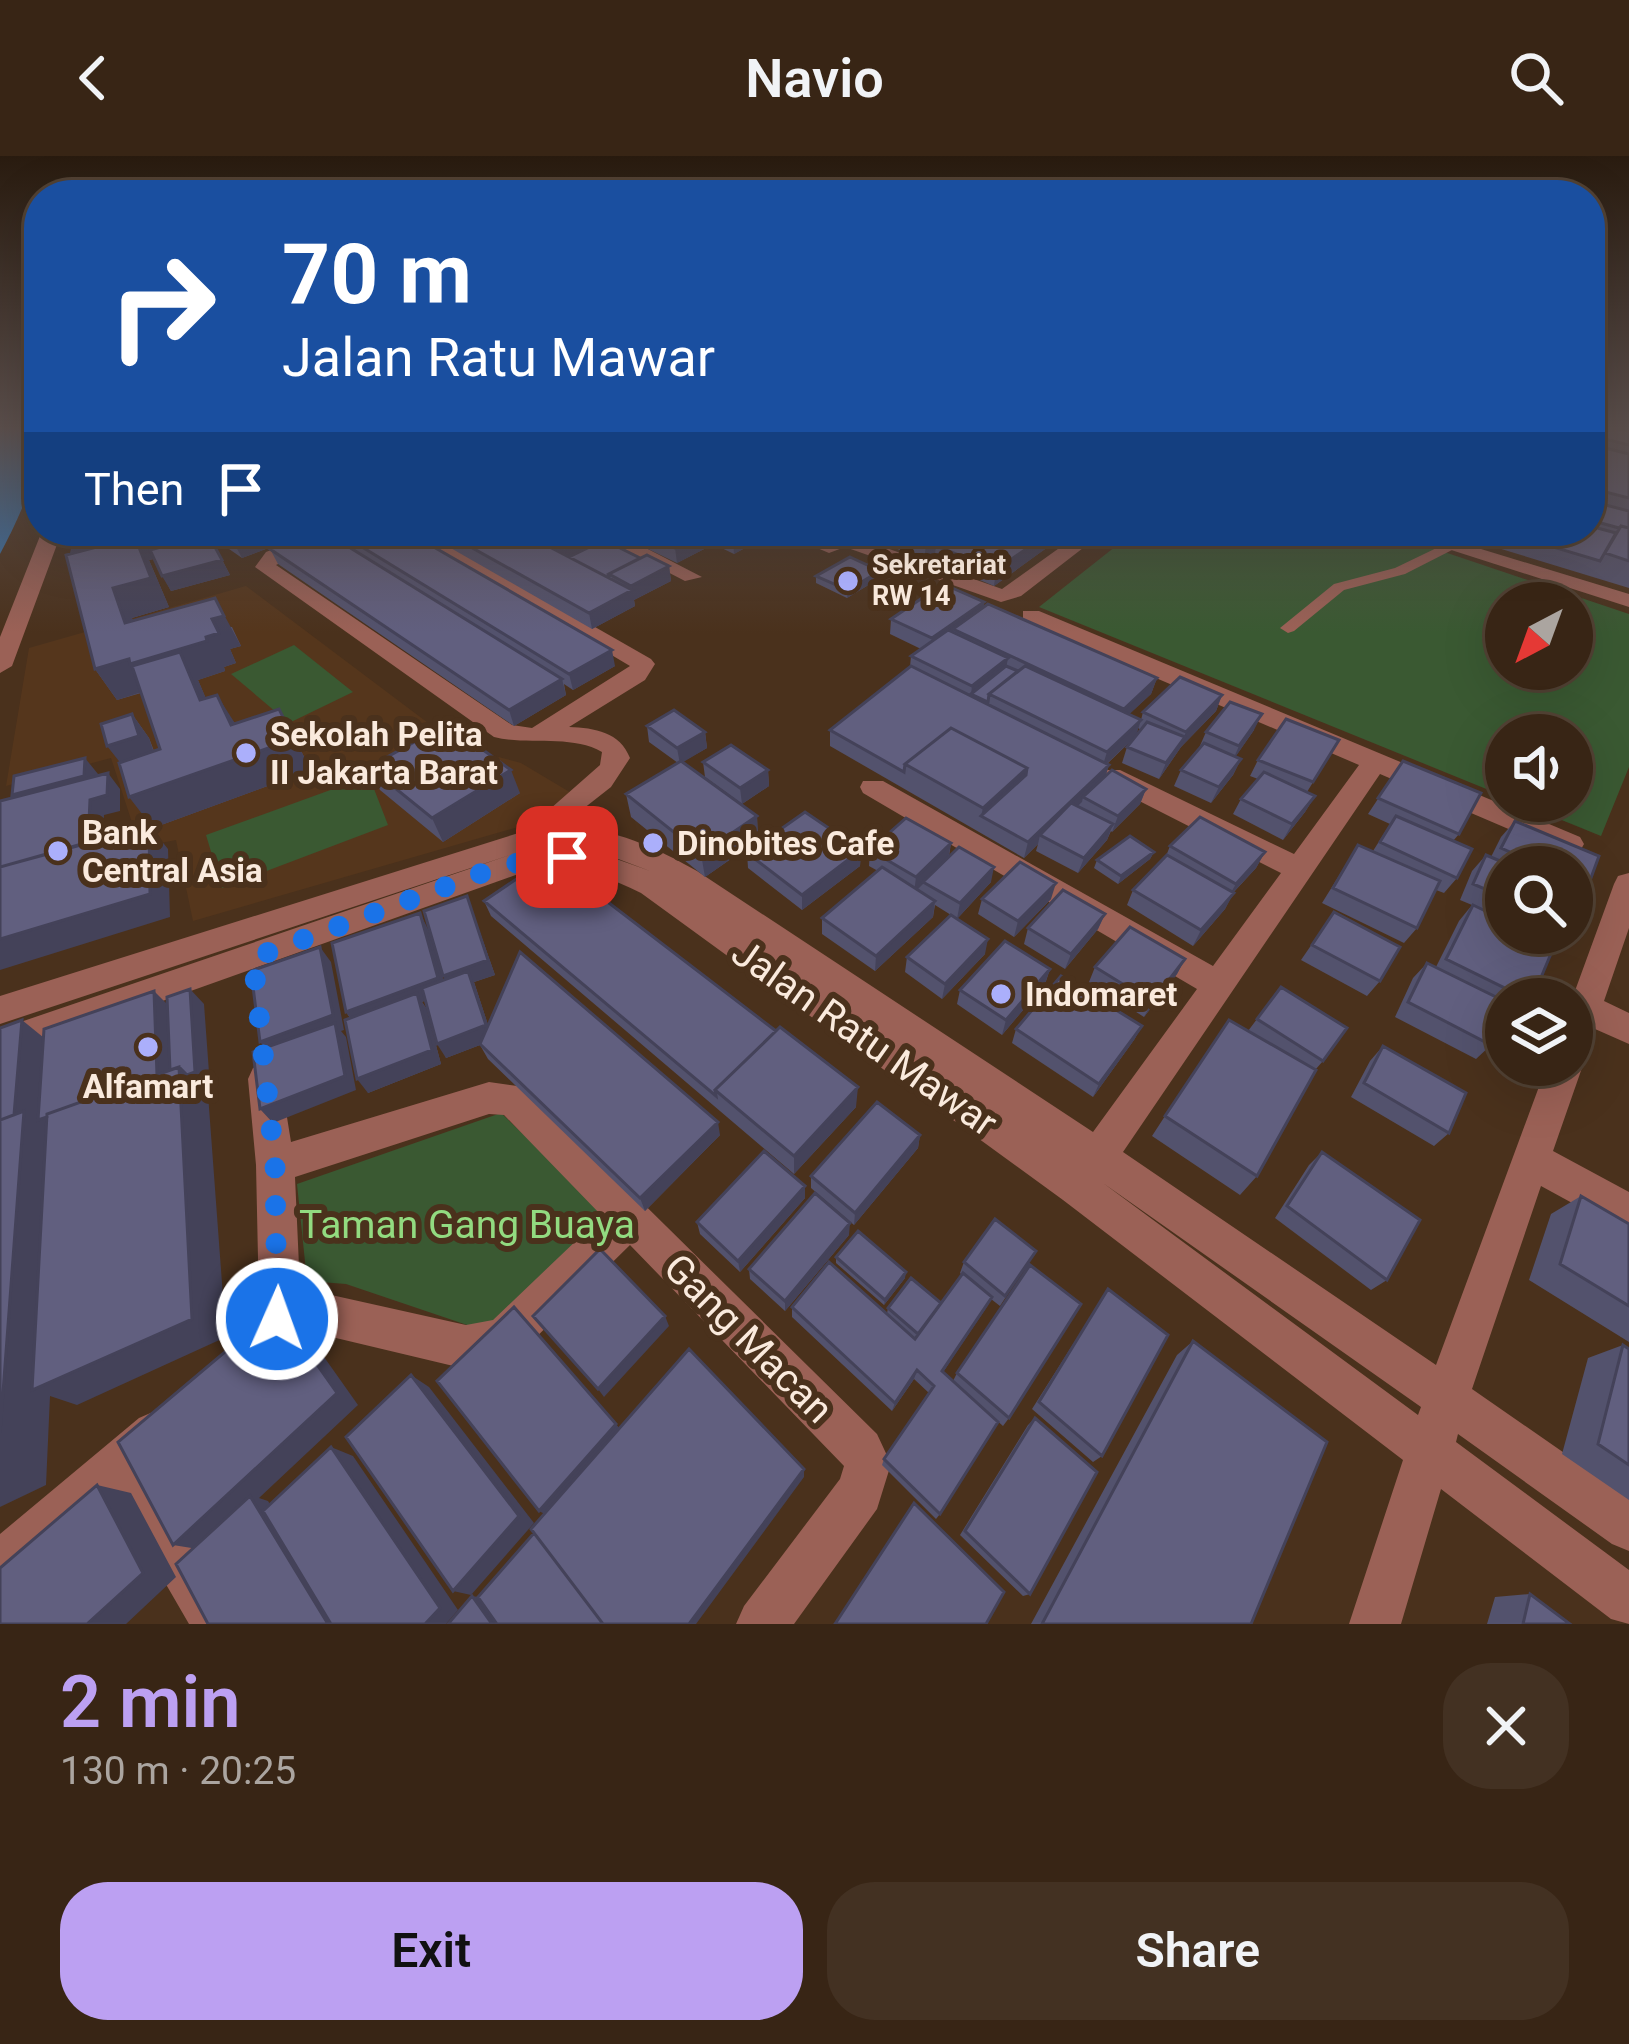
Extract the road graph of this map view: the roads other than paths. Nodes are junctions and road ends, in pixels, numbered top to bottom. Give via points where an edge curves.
1 (46, 546) edge
2 (298, 546) edge
3 (439, 546) edge
4 (629, 546) edge
5 (877, 546) edge
6 (1075, 546) edge
7 (1449, 546) joint
8 (692, 577) dead end
9 (1629, 601) edge
10 (1031, 616) dead end
11 (1288, 628) dead end
12 (0, 666) edge
13 (536, 736) junction
14 (1375, 761) junction
15 (1091, 766) edge
16 (873, 787) dead end
17 (1570, 844) edge
18 (538, 848) junction
19 (1299, 868) junction
20 (1629, 884) edge
21 (253, 958) junction
22 (1218, 985) junction
23 (1593, 985) edge
24 (0, 1010) edge
25 (1593, 1012) edge
26 (1629, 1029) edge
27 (0, 1044) edge
28 (263, 1053) edge
29 (1557, 1086) edge
30 (1098, 1156) junction
31 (1531, 1159) junction
32 (275, 1165) junction
33 (1629, 1214) edge
34 (629, 1218) junction
35 (280, 1304) junction
36 (1446, 1400) junction
37 (1430, 1451) junction
38 (122, 1463) junction
39 (1629, 1527) edge
40 (0, 1566) edge
41 (1629, 1601) edge
42 (218, 1624) edge
43 (762, 1624) edge
44 (1376, 1624) edge

1 - 12 street
2 - 13 street via 265,567 503,731
3 - 13 street via 643,664
4 - 8 street
5 - 6 street via 1001,596
7 - 9 street
7 - 11 lane via 1400,571 1339,587
10 - 14 street
13 - 18 street via 600,738 617,758 596,789 546,823
14 - 17 street
14 - 19 street
15 - 19 street
16 - 22 street
18 - 21 street, Jalan Ratu Mawar
18 - 30 street, Jalan Ratu Mawar via 580,836 646,855
18 - 37 street, Jalan Ratu Mawar via 652,885
19 - 22 street
20 - 23 street
21 - 24 street, Jalan Ratu Mawar
21 - 27 street, Jalan Ratu Mawar
22 - 30 street
25 - 26 street
28 - 32 street
29 - 31 street
30 - 36 street, Jalan Ratu Mawar
31 - 33 street
31 - 36 street
32 - 34 street, Gang Macan via 502,1095
32 - 35 street
34 - 35 street via 504,1339 484,1347
34 - 43 street, Gang Macan via 868,1464 860,1492
35 - 38 street via 269,1332
36 - 37 street
36 - 39 street, Jalan Ratu Mawar
37 - 41 street, Jalan Ratu Mawar
37 - 44 street
38 - 40 street
38 - 42 street

